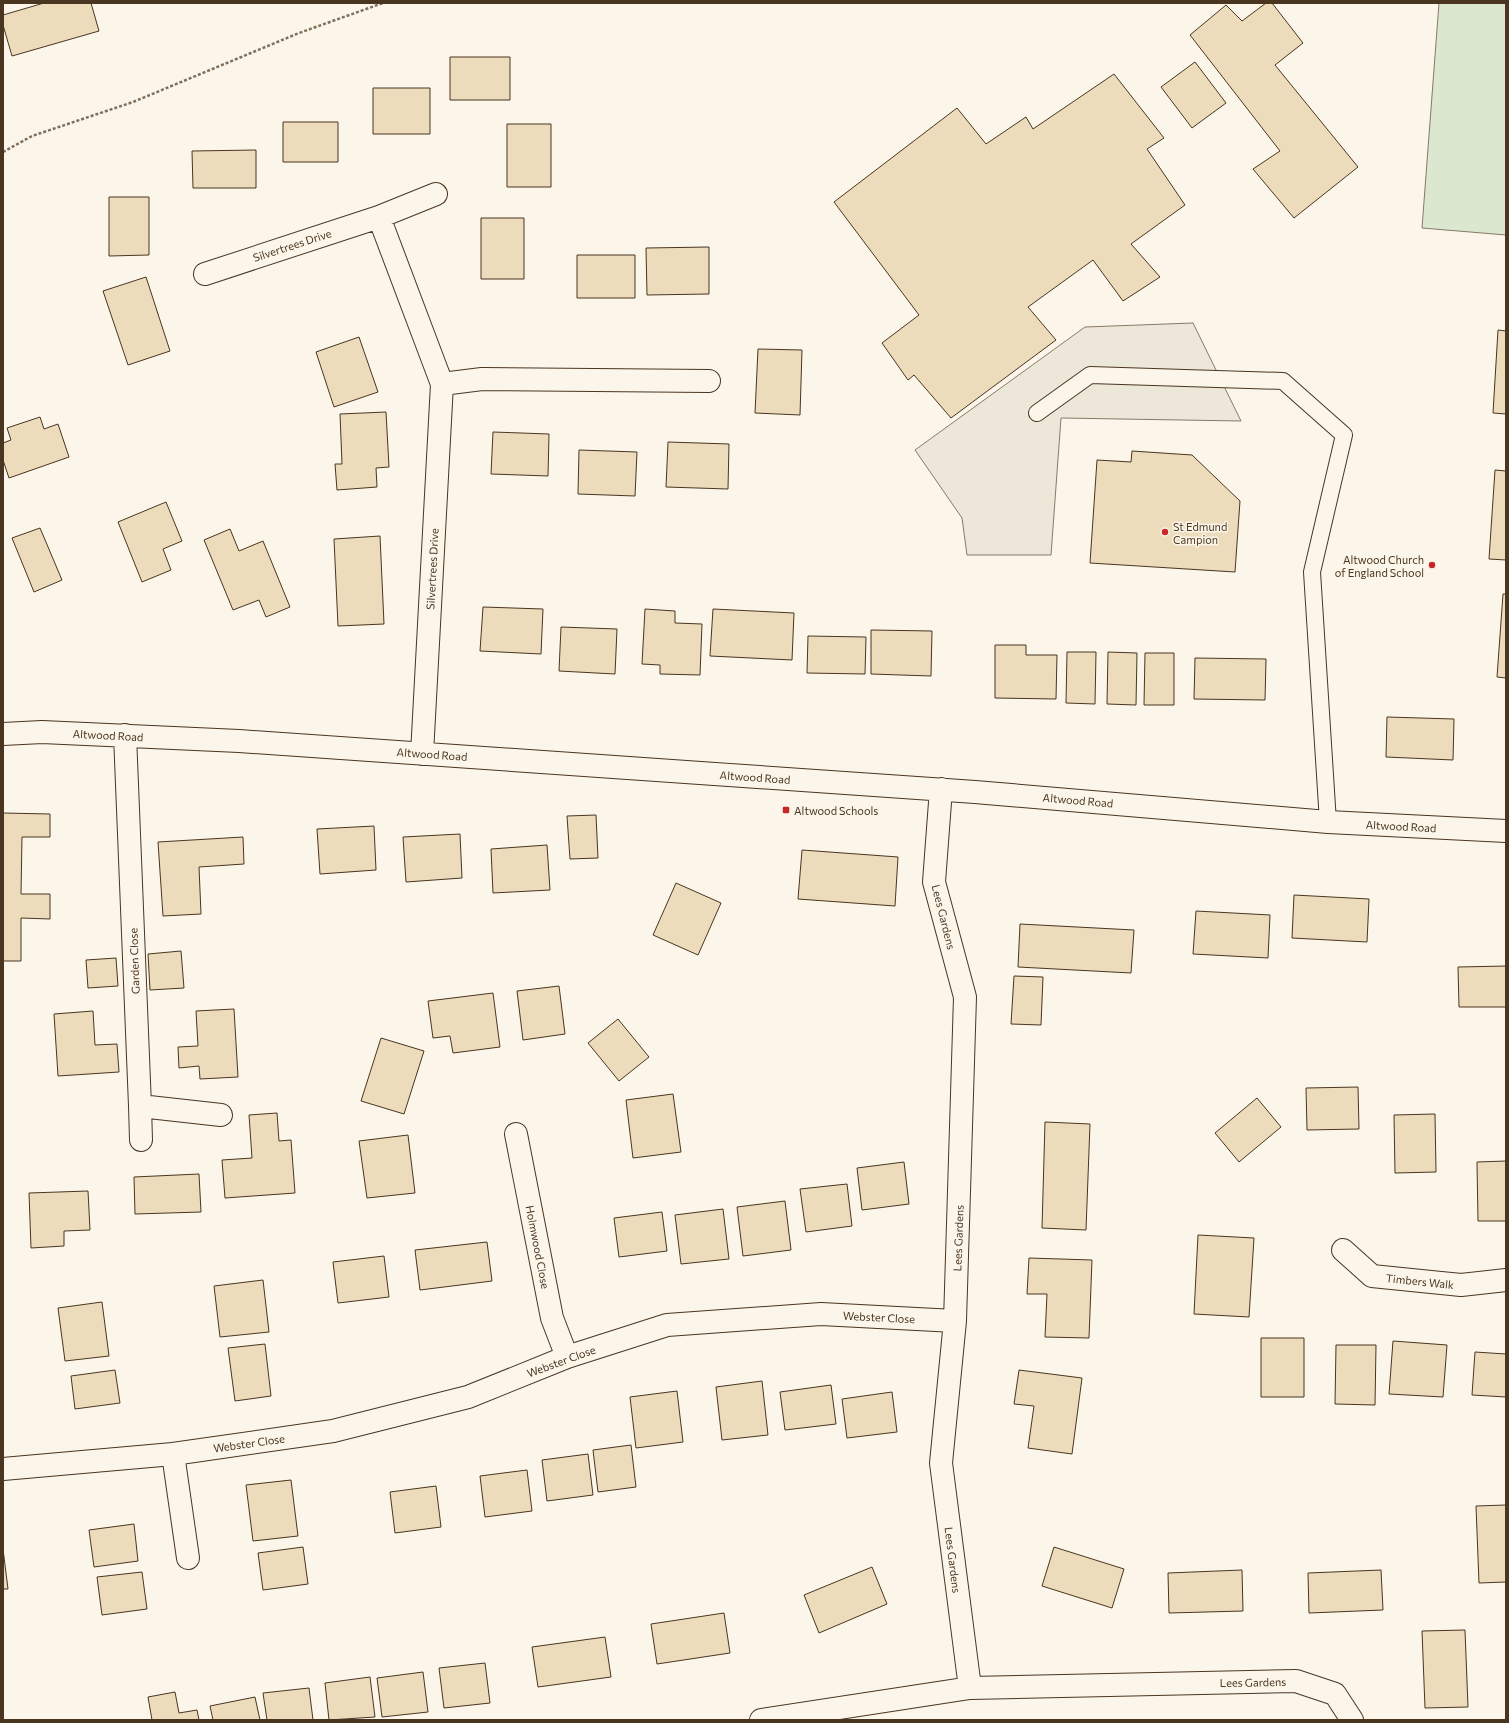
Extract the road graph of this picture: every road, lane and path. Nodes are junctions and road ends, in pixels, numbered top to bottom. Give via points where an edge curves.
1 (383, 3) edge
2 (3, 152) edge
3 (436, 194) dead end
4 (379, 216) junction
5 (205, 274) dead end
6 (709, 381) dead end
7 (442, 384) junction
8 (1037, 413) dead end
9 (3, 734) edge
10 (125, 736) junction
11 (422, 754) junction
12 (941, 789) junction
13 (1328, 822) junction
14 (1506, 831) edge
15 (140, 1106) junction
16 (221, 1115) dead end
17 (516, 1134) dead end
18 (141, 1140) dead end
19 (1343, 1250) dead end
20 (1506, 1280) edge
21 (955, 1320) junction
22 (567, 1357) junction
23 (173, 1454) junction
24 (3, 1469) edge
25 (188, 1558) dead end
26 (970, 1688) junction
27 (761, 1720) edge
28 (1352, 1720) edge

1 - 2 path via 299,33 133,102 32,136
3 - 4 street, Silvertrees Drive
4 - 5 street, Silvertrees Drive
4 - 7 street, Silvertrees Drive
6 - 7 street via 482,379
7 - 11 street, Silvertrees Drive
8 - 13 lane via 1090,375 1283,381 1344,435 1312,572
9 - 10 street, Altwood Road via 42,732
10 - 11 street, Altwood Road via 239,740
10 - 15 street, Garden Close
11 - 12 street, Altwood Road
12 - 13 street, Altwood Road
12 - 21 street, Lees Gardens via 934,882 965,997
13 - 14 street, Altwood Road
15 - 16 street
15 - 18 street, Garden Close
17 - 22 street, Holmwood Close via 552,1318
19 - 20 street, Timbers Walk via 1372,1276 1461,1285
21 - 22 street, Webster Close via 821,1314 667,1325
21 - 26 street, Lees Gardens via 941,1463
22 - 23 street, Webster Close via 468,1397 333,1431
23 - 24 street, Webster Close
23 - 25 street
26 - 27 street, Lees Gardens
26 - 28 street, Lees Gardens via 1296,1681 1335,1694

